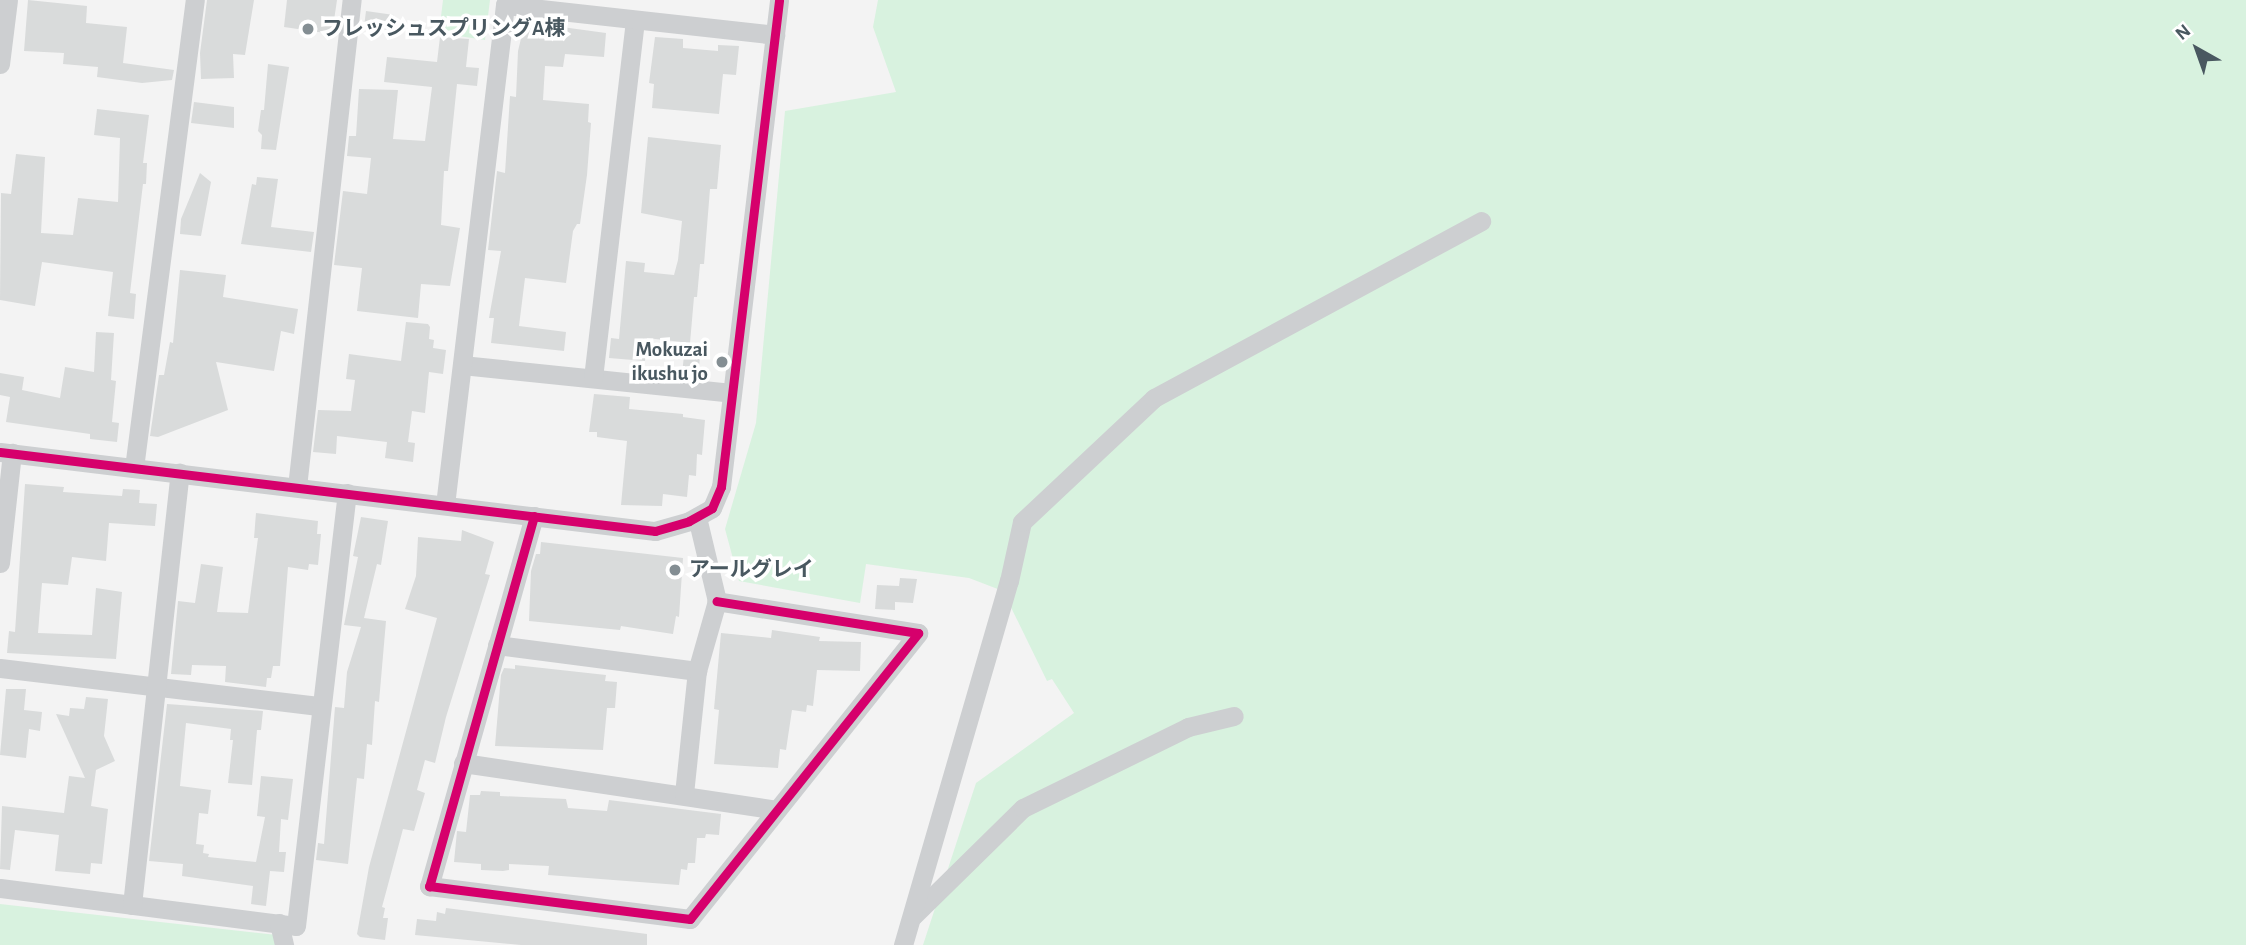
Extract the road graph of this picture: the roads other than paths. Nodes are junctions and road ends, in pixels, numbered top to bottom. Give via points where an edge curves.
1 (8, 0) edge
2 (195, 0) edge
3 (352, 0) edge
4 (779, 0) edge
5 (635, 20) junction
6 (775, 35) junction
7 (0, 64) edge
8 (1480, 221) dead end
9 (462, 365) junction
10 (593, 378) junction
11 (732, 393) junction
12 (6, 452) edge
13 (134, 468) junction
14 (180, 473) junction
15 (296, 487) junction
16 (347, 494) junction
17 (445, 505) junction
18 (534, 516) junction
19 (697, 517) junction
20 (0, 564) edge
21 (717, 601) junction
22 (497, 645) junction
23 (0, 668) edge
24 (697, 671) junction
25 (156, 687) junction
26 (321, 706) junction
27 (1234, 716) dead end
28 (463, 763) junction
29 (684, 794) junction
30 (776, 810) junction
31 (0, 888) edge
32 (132, 905) junction
33 (912, 916) junction
34 (279, 923) junction
35 (284, 945) edge
36 (903, 945) edge

1 - 7 street
2 - 13 street
3 - 15 street
4 - 6 street
5 - 6 street
5 - 9 street via 506,5
5 - 10 street
6 - 11 street
8 - 33 street via 1154,398 1022,522
9 - 10 street
9 - 17 street
10 - 11 street
11 - 19 street via 721,487 712,508
12 - 13 street
12 - 20 street
13 - 14 street
14 - 15 street
14 - 25 street
15 - 16 street
16 - 17 street
16 - 26 street
17 - 18 street
18 - 19 street via 655,531
18 - 22 street
19 - 21 street
21 - 24 street
21 - 30 street via 918,633
22 - 24 street
22 - 28 street
23 - 25 street
24 - 29 street
25 - 26 street
25 - 32 street
26 - 34 street via 296,926
27 - 33 street via 1188,727 1023,808
28 - 29 street
28 - 30 street via 429,886 690,919
29 - 30 street
31 - 32 street
32 - 34 street
33 - 36 street
34 - 35 street

